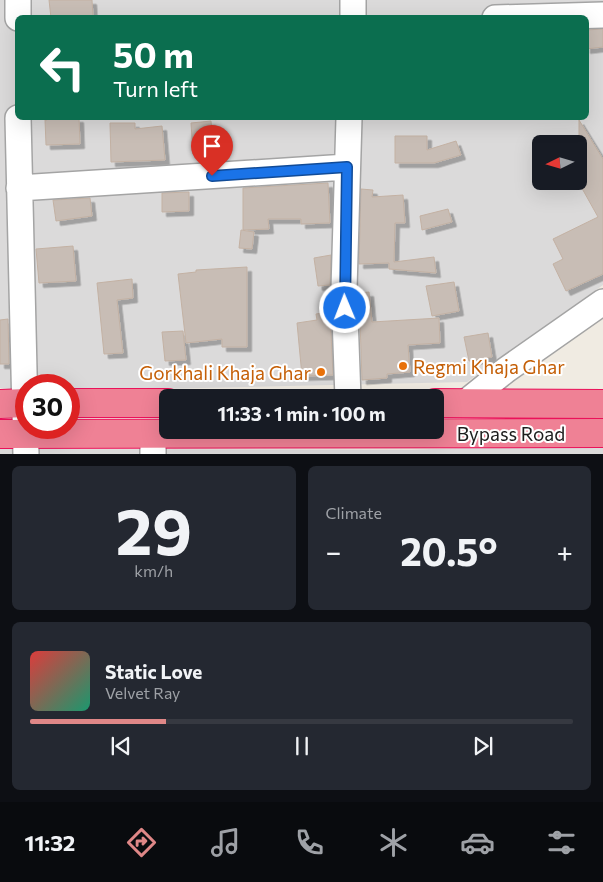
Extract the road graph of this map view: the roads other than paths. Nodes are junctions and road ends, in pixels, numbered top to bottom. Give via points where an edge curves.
1 (18, 0) edge
2 (353, 0) edge
3 (18, 15) edge
4 (352, 15) edge
5 (589, 15) edge
6 (603, 15) edge
7 (18, 120) edge
8 (349, 120) edge
9 (347, 167) junction
10 (19, 188) junction
11 (603, 302) edge
12 (17, 374) edge
13 (348, 389) edge
14 (516, 402) junction
15 (80, 403) edge
16 (159, 403) edge
17 (444, 403) edge
18 (465, 404) junction
19 (603, 404) edge
20 (516, 432) junction
21 (603, 432) edge
22 (17, 441) edge
23 (153, 444) edge

1 - 3 street
2 - 4 street
5 - 6 street
7 - 10 street
8 - 9 street
9 - 10 street
9 - 13 street via 344,289
10 - 12 street
11 - 18 street via 506,370
14 - 18 highway, Bypass Road
14 - 19 highway, Bypass Road
14 - 20 highway
15 - 16 highway
17 - 18 highway, Bypass Road
20 - 21 highway, Bypass Road
20 - 23 highway, Bypass Road
22 - 23 highway, Bypass Road

